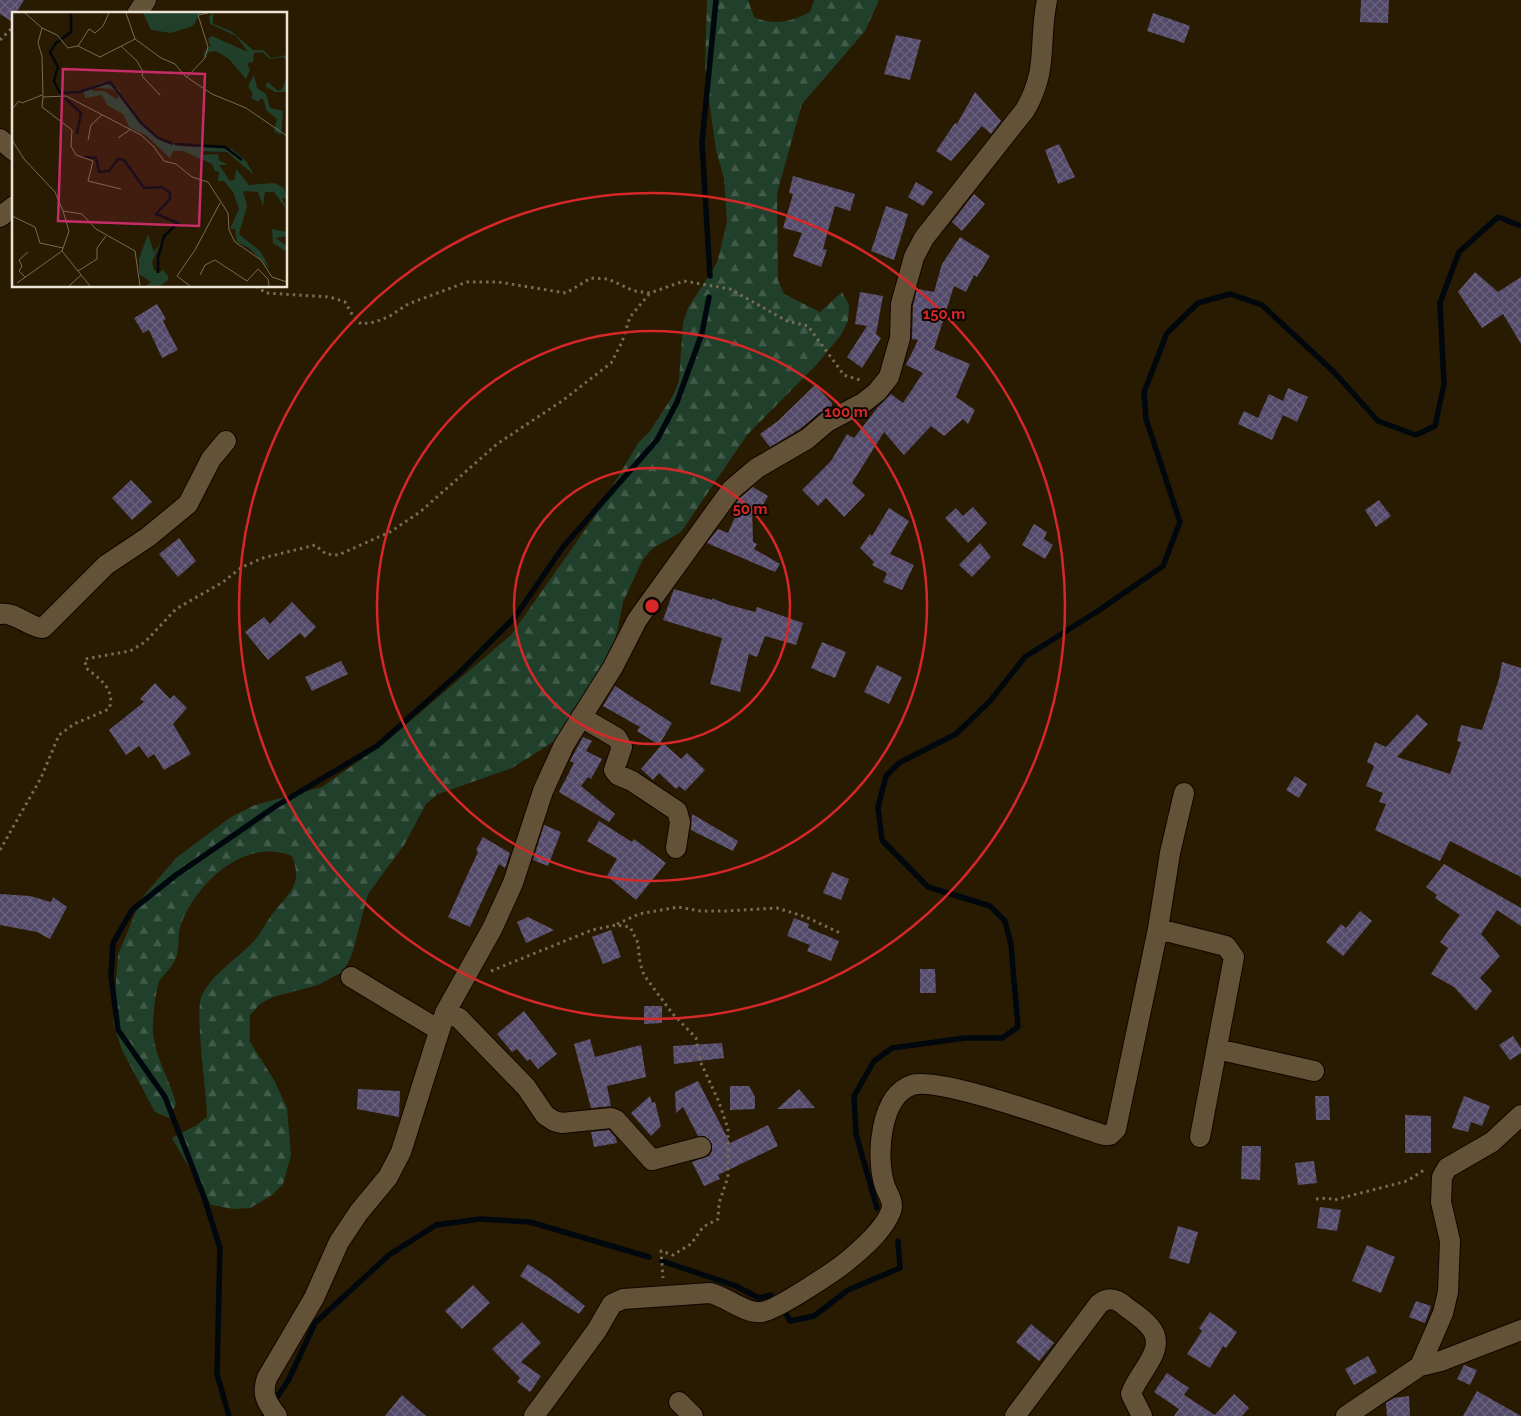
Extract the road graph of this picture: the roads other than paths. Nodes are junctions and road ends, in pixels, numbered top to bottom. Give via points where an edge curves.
1 (146, 0) edge
2 (1047, 0) edge
3 (138, 12) edge
4 (0, 139) edge
5 (12, 149) edge
6 (12, 208) edge
7 (0, 217) edge
8 (226, 441) dead end
9 (0, 614) edge
10 (581, 717) junction
11 (1184, 794) dead end
12 (676, 848) dead end
13 (1158, 929) junction
14 (351, 977) dead end
15 (442, 1022) junction
16 (1217, 1050) junction
17 (1314, 1070) dead end
18 (1521, 1115) edge
19 (1200, 1137) dead end
20 (701, 1147) dead end
21 (1521, 1330) edge
22 (1420, 1366) junction
23 (679, 1402) dead end
24 (276, 1416) edge
25 (534, 1416) edge
26 (693, 1416) edge
27 (1015, 1416) edge
28 (1142, 1416) edge
29 (1346, 1416) edge

1 - 3 street
2 - 10 street via 1042,63 1035,92 1025,110 924,238 902,304 900,338 889,377 863,402 757,468 732,490 637,620 613,667
4 - 5 street
6 - 7 street
8 - 9 street via 211,459 188,504 106,565 43,628 34,628 7,613
10 - 12 street via 617,738 622,747 614,770 618,775 677,811 680,822
10 - 15 street via 545,786 513,884
11 - 13 street via 1170,853
13 - 16 street via 1226,946 1234,957
13 - 25 street via 1116,1129 1110,1135 954,1088 925,1082 910,1086 889,1106 879,1156 892,1210 851,1258 785,1302 764,1312 754,1312 710,1293 623,1299 612,1304
14 - 15 street
15 - 20 street via 459,1018 554,1121 611,1118 652,1160
15 - 24 street via 401,1152 388,1177 358,1212 339,1242 314,1298 267,1378 263,1388 265,1400
16 - 17 street
16 - 19 street
18 - 22 street via 1492,1142 1447,1168 1442,1177 1440,1188 1450,1241 1448,1292 1443,1313
21 - 22 street
22 - 29 street
23 - 26 street
27 - 28 street via 1100,1304 1113,1298 1151,1328 1155,1335 1155,1350 1131,1394

